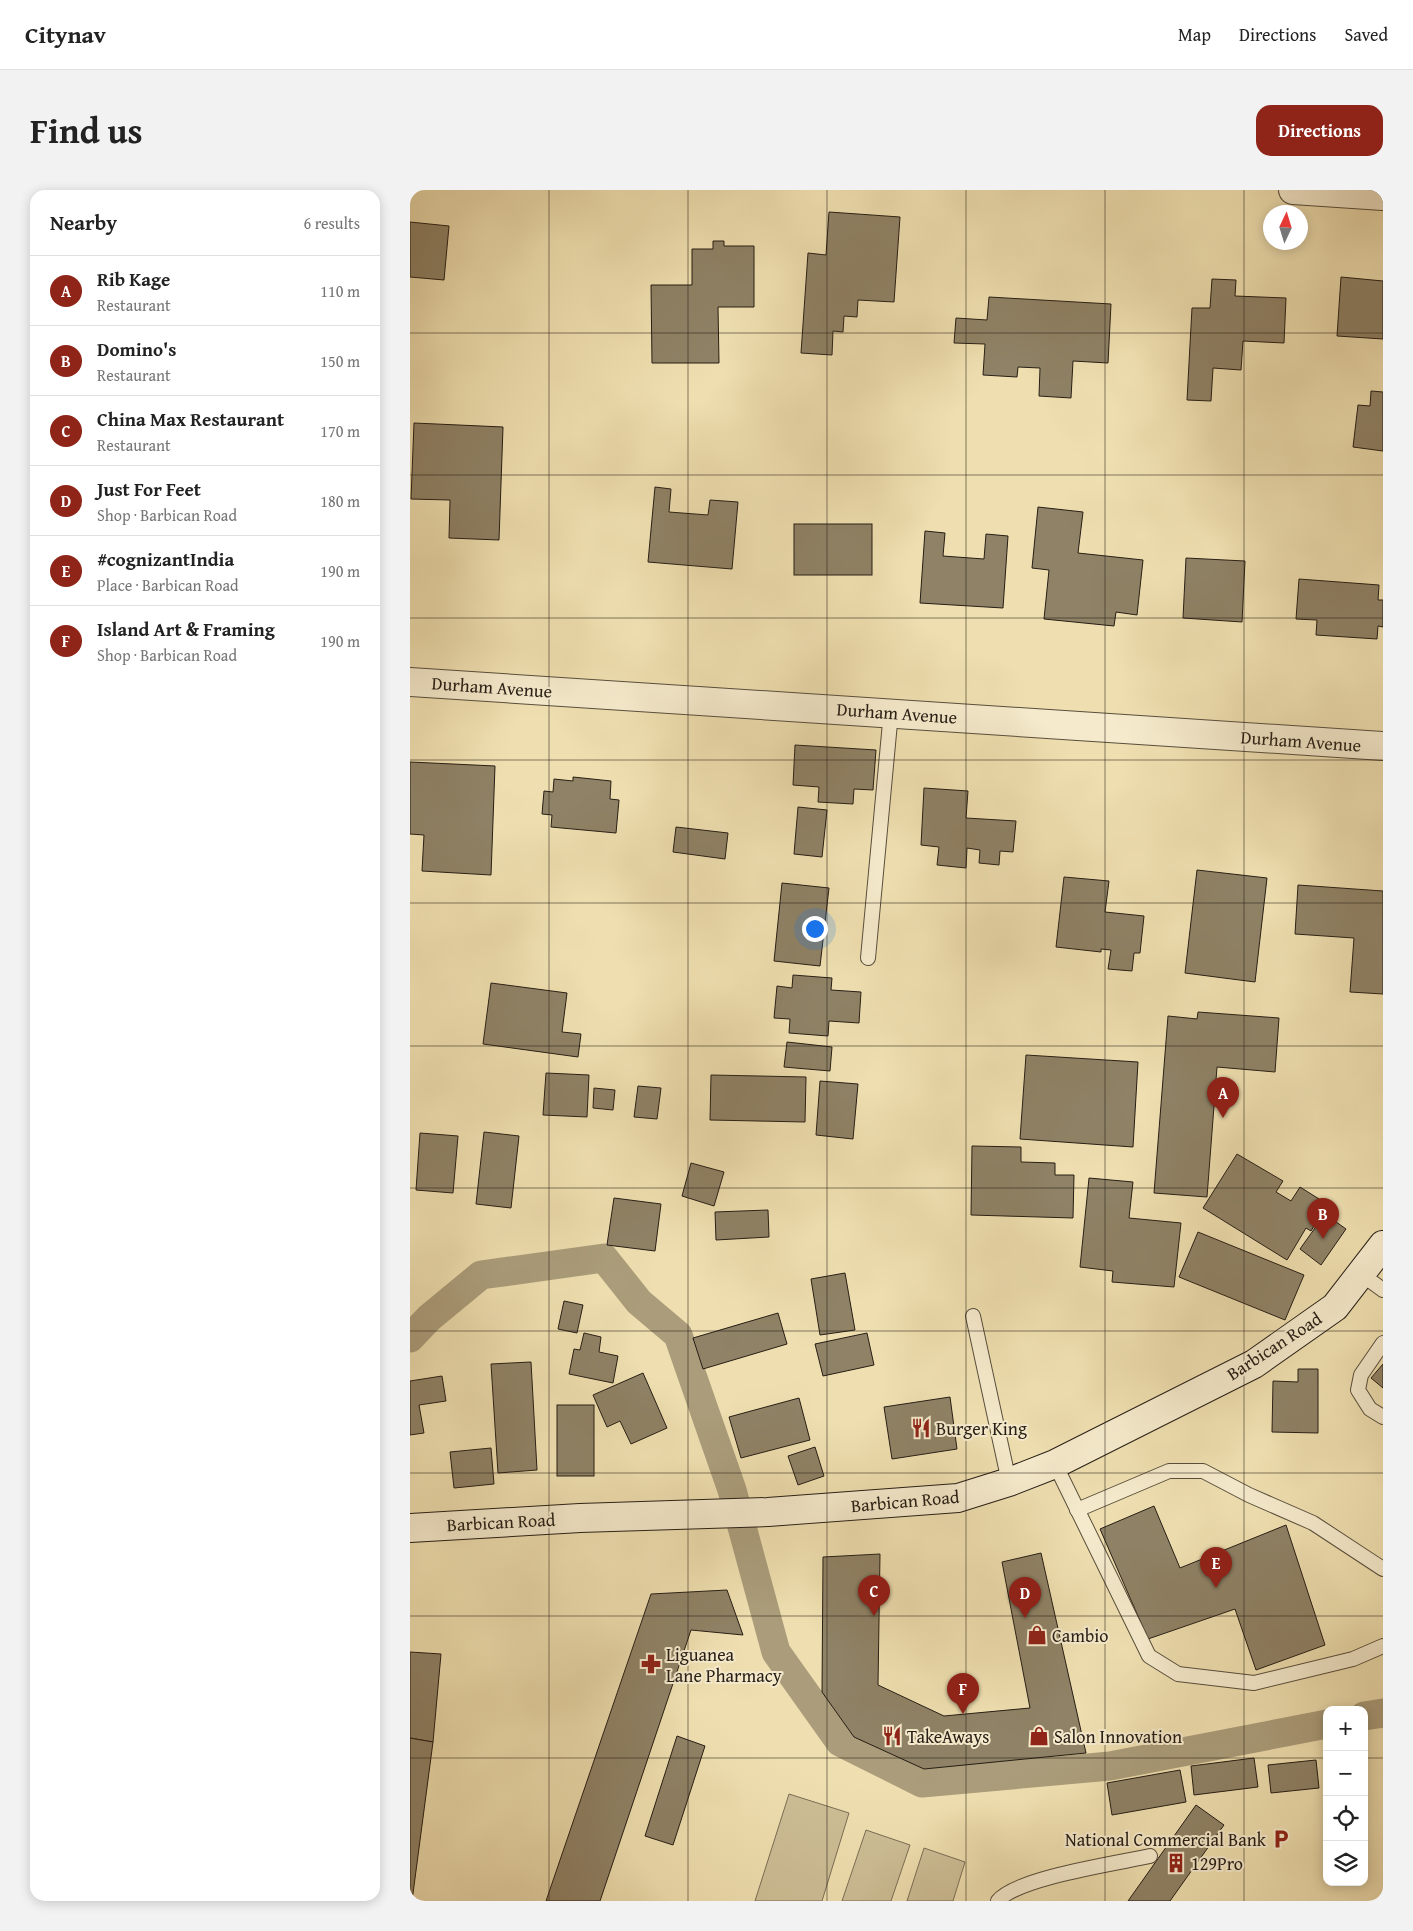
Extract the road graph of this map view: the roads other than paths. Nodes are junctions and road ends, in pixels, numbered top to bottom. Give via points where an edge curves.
1 (1292, 190) edge
2 (1383, 196) edge
3 (410, 682) edge
4 (891, 712) junction
5 (1383, 746) edge
6 (868, 958) dead end
7 (1383, 1245) edge
8 (1361, 1274) junction
9 (1383, 1290) edge
10 (973, 1316) dead end
11 (1383, 1343) edge
12 (1383, 1417) edge
13 (1054, 1464) junction
14 (1009, 1482) junction
15 (1077, 1510) junction
16 (410, 1528) edge
17 (1383, 1569) edge
18 (1383, 1646) edge
19 (1150, 1856) dead end
20 (998, 1901) edge

1 - 2 main road
3 - 4 main road, Durham Avenue
4 - 5 main road, Durham Avenue
4 - 6 lane
7 - 8 main road, Barbican Road
8 - 9 lane
8 - 13 main road, Barbican Road via 1335,1307 1254,1364
10 - 14 lane
11 - 12 lane via 1361,1375 1358,1390 1370,1409
13 - 14 main road, Barbican Road
13 - 15 lane
14 - 16 main road, Barbican Road via 958,1498 768,1512
15 - 17 lane via 1169,1471 1202,1471 1313,1523
15 - 18 lane via 1148,1656 1178,1674 1254,1684 1353,1659
19 - 20 lane via 1025,1884

